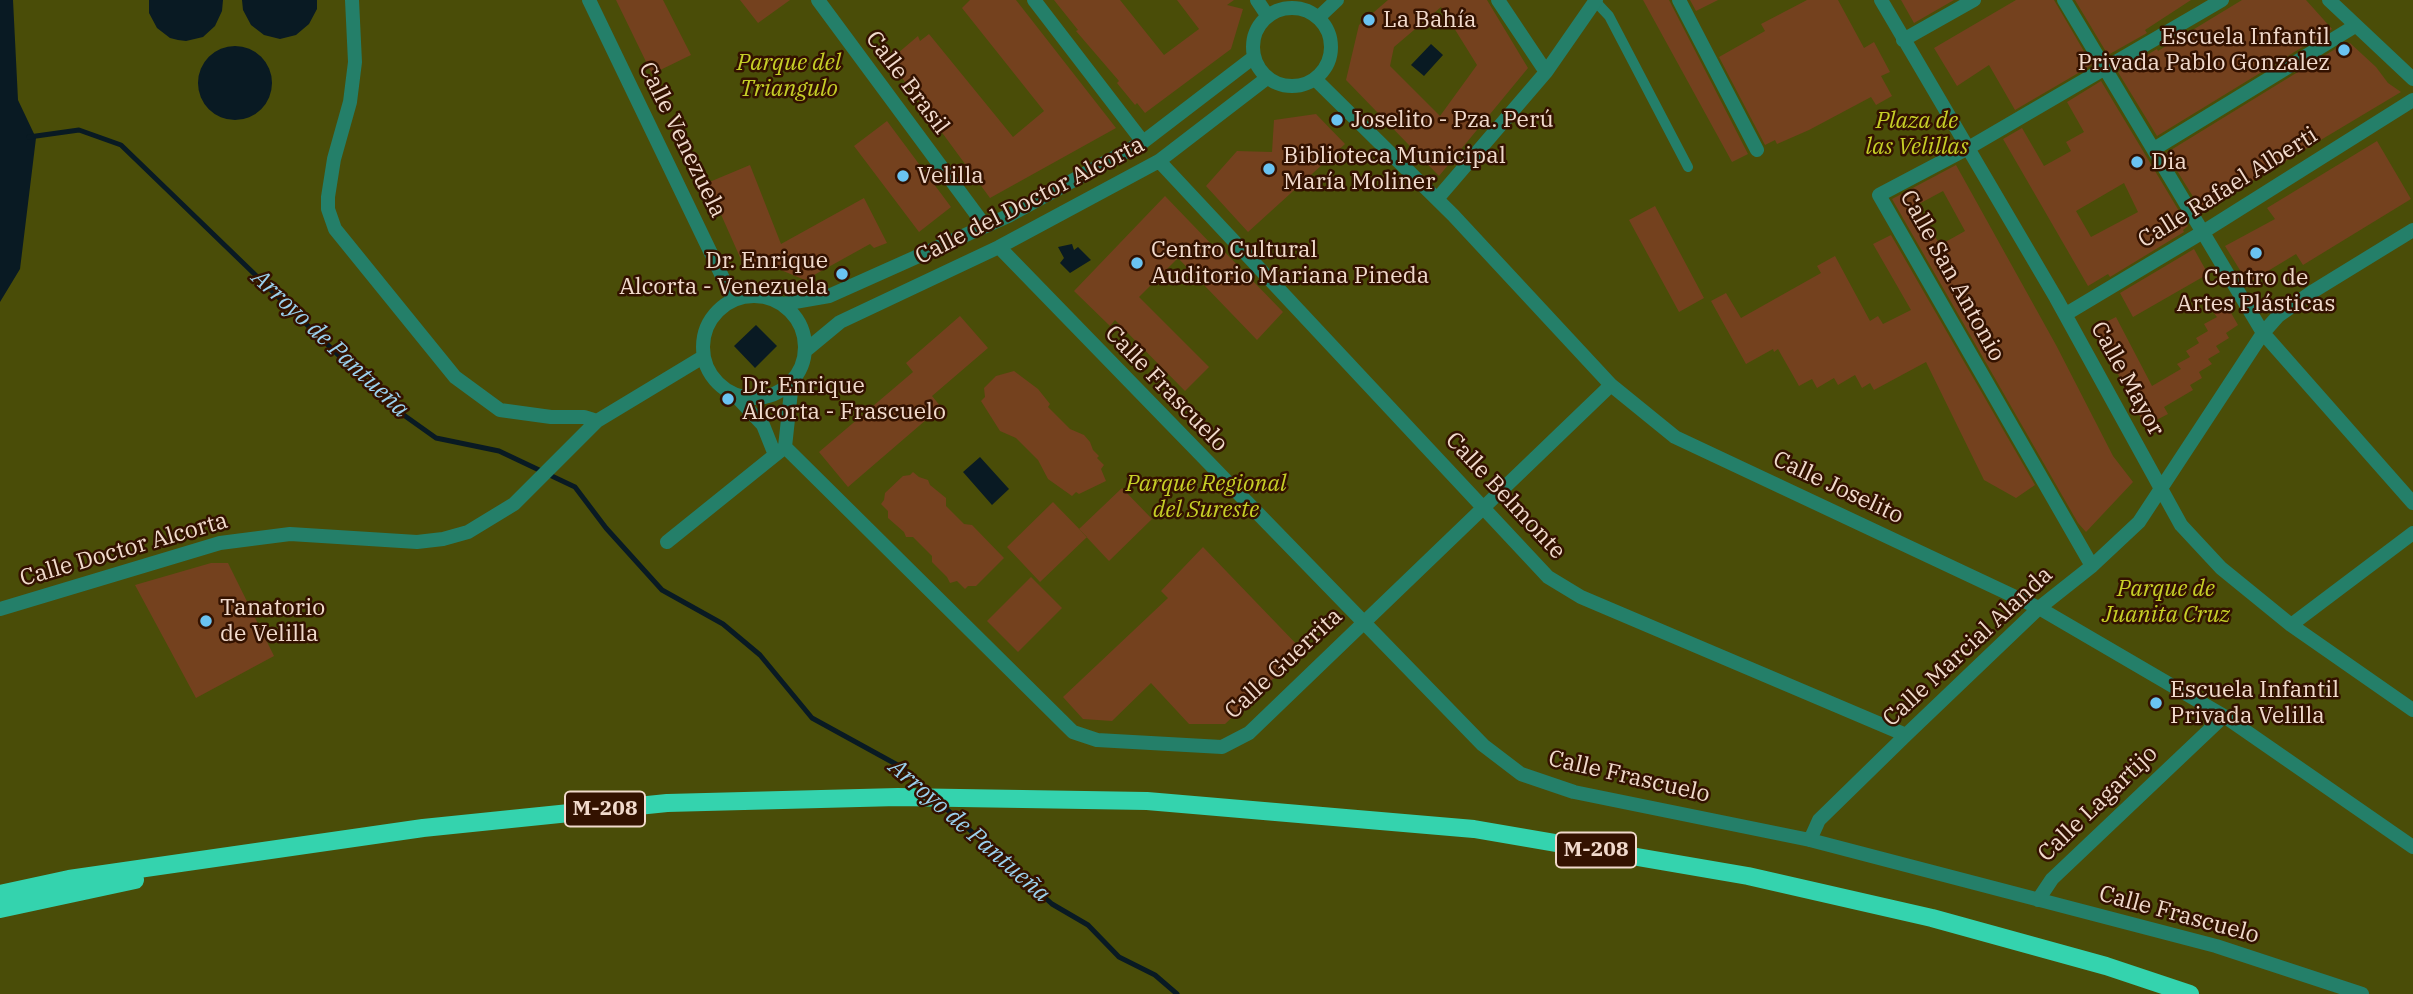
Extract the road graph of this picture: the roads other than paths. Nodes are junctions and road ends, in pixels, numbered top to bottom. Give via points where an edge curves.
1 (352, 0) edge
2 (589, 0) edge
3 (818, 0) edge
4 (1034, 0) edge
5 (1256, 0) edge
6 (1336, 0) edge
7 (1498, 0) edge
8 (1679, 0) edge
9 (1881, 0) edge
10 (1974, 0) edge
11 (2064, 0) edge
12 (2222, 0) edge
13 (2329, 0) edge
14 (1595, 1) edge
15 (1267, 15) junction
16 (1319, 17) junction
17 (2355, 26) junction
18 (1903, 40) junction
19 (1254, 57) junction
20 (2105, 69) junction
21 (1546, 72) junction
22 (1268, 78) junction
23 (1315, 79) junction
24 (2413, 79) edge
25 (2413, 100) edge
26 (1143, 142) junction
27 (1970, 147) junction
28 (2154, 149) junction
29 (1757, 150) dead end
30 (1159, 161) junction
31 (1688, 167) dead end
32 (1437, 199) junction
33 (985, 226) junction
34 (2413, 230) edge
35 (2203, 232) junction
36 (999, 247) junction
37 (733, 299) junction
38 (783, 304) junction
39 (2066, 314) junction
40 (2263, 333) junction
41 (805, 351) junction
42 (703, 357) junction
43 (792, 382) junction
44 (1611, 385) junction
45 (735, 395) junction
46 (597, 421) junction
47 (780, 451) junction
48 (2161, 491) junction
49 (2413, 503) edge
50 (1483, 506) junction
51 (2413, 533) edge
52 (667, 542) dead end
53 (2092, 566) junction
54 (2039, 608) junction
55 (0, 609) edge
56 (1362, 623) junction
57 (2291, 625) junction
58 (2413, 710) edge
59 (2224, 716) junction
60 (1906, 734) junction
61 (1810, 841) junction
62 (313, 844) junction
63 (2413, 847) edge
64 (0, 894) edge
65 (2038, 900) junction
66 (0, 909) edge
67 (2190, 994) edge
68 (2362, 994) edge

1 - 46 street via 355,62 328,197 335,229 455,377 482,397 500,410
2 - 37 street, Calle Venezuela
3 - 33 street, Calle Brasil
4 - 26 street
5 - 15 street
6 - 16 street
7 - 21 street
8 - 29 street
9 - 18 street, Calle Mayor
10 - 18 street
11 - 20 street
12 - 20 street, Calle San Antonio
13 - 17 street
14 - 21 street
14 - 31 lane via 1609,16
15 - 16 street via 1293,7
15 - 19 street via 1255,34
16 - 23 street via 1329,32 1332,49 1327,66
17 - 24 street
17 - 28 street
18 - 27 street, Calle Mayor
19 - 22 street
19 - 26 street, Calle del Doctor Alcorta
20 - 27 street, Calle San Antonio
20 - 28 street
21 - 32 street
22 - 23 street via 1291,86
22 - 30 street, Calle del Doctor Alcorta
23 - 32 street, Calle Joselito
25 - 35 street, Calle Rafael Alberti
26 - 33 street, Calle del Doctor Alcorta
27 - 39 street, Calle Mayor
27 - 53 street, Calle San Antonio via 1879,195
28 - 35 street
30 - 36 street, Calle del Doctor Alcorta
30 - 50 street, Calle Belmonte
32 - 44 street, Calle Joselito
33 - 38 street, Calle del Doctor Alcorta via 829,296
34 - 40 street, Calle Marcial Alanda via 2312,292
35 - 39 street, Calle Rafael Alberti
35 - 40 street
36 - 41 street, Calle del Doctor Alcorta via 840,322
36 - 56 street, Calle Frascuelo
37 - 38 street via 768,297
37 - 42 street via 707,324
38 - 41 street via 797,318
39 - 48 street, Calle Mayor
40 - 48 street, Calle Marcial Alanda
40 - 49 street
41 - 43 street
42 - 45 street via 710,374
42 - 46 street, Calle Doctor Alcorta
43 - 45 street via 766,397
43 - 47 street
44 - 50 street, Calle Guerrita
44 - 54 street, Calle Joselito via 1675,437
45 - 47 street, Calle Guerrita
46 - 55 street, Calle Doctor Alcorta via 514,504 468,532 417,542 290,534 220,543
47 - 52 street
47 - 56 street, Calle Guerrita via 1073,732 1097,740 1222,747 1249,733
48 - 53 street, Calle Marcial Alanda via 2139,522
48 - 57 street, Calle Mayor via 2182,525 2221,568
50 - 56 street, Calle Guerrita
50 - 60 street, Calle Belmonte via 1548,576 1581,597
51 - 57 street
53 - 54 street, Calle Marcial Alanda
54 - 59 street, Calle Joselito
54 - 60 street, Calle Marcial Alanda
56 - 61 street, Calle Frascuelo via 1483,745 1521,774 1574,792
57 - 58 street, Calle Mayor
59 - 63 street, Calle Joselito
59 - 65 street, Calle Lagartijo via 2052,878
60 - 61 street, Calle Marcial Alanda via 1819,820
61 - 65 street, Calle Frascuelo
62 - 64 main road, M-208 via 69,879
62 - 66 main road, M-208
62 - 67 main road, M-208 via 667,803 898,797 1147,801 1474,829 1762,879 1932,918
65 - 68 street, Calle Frascuelo via 2216,946

